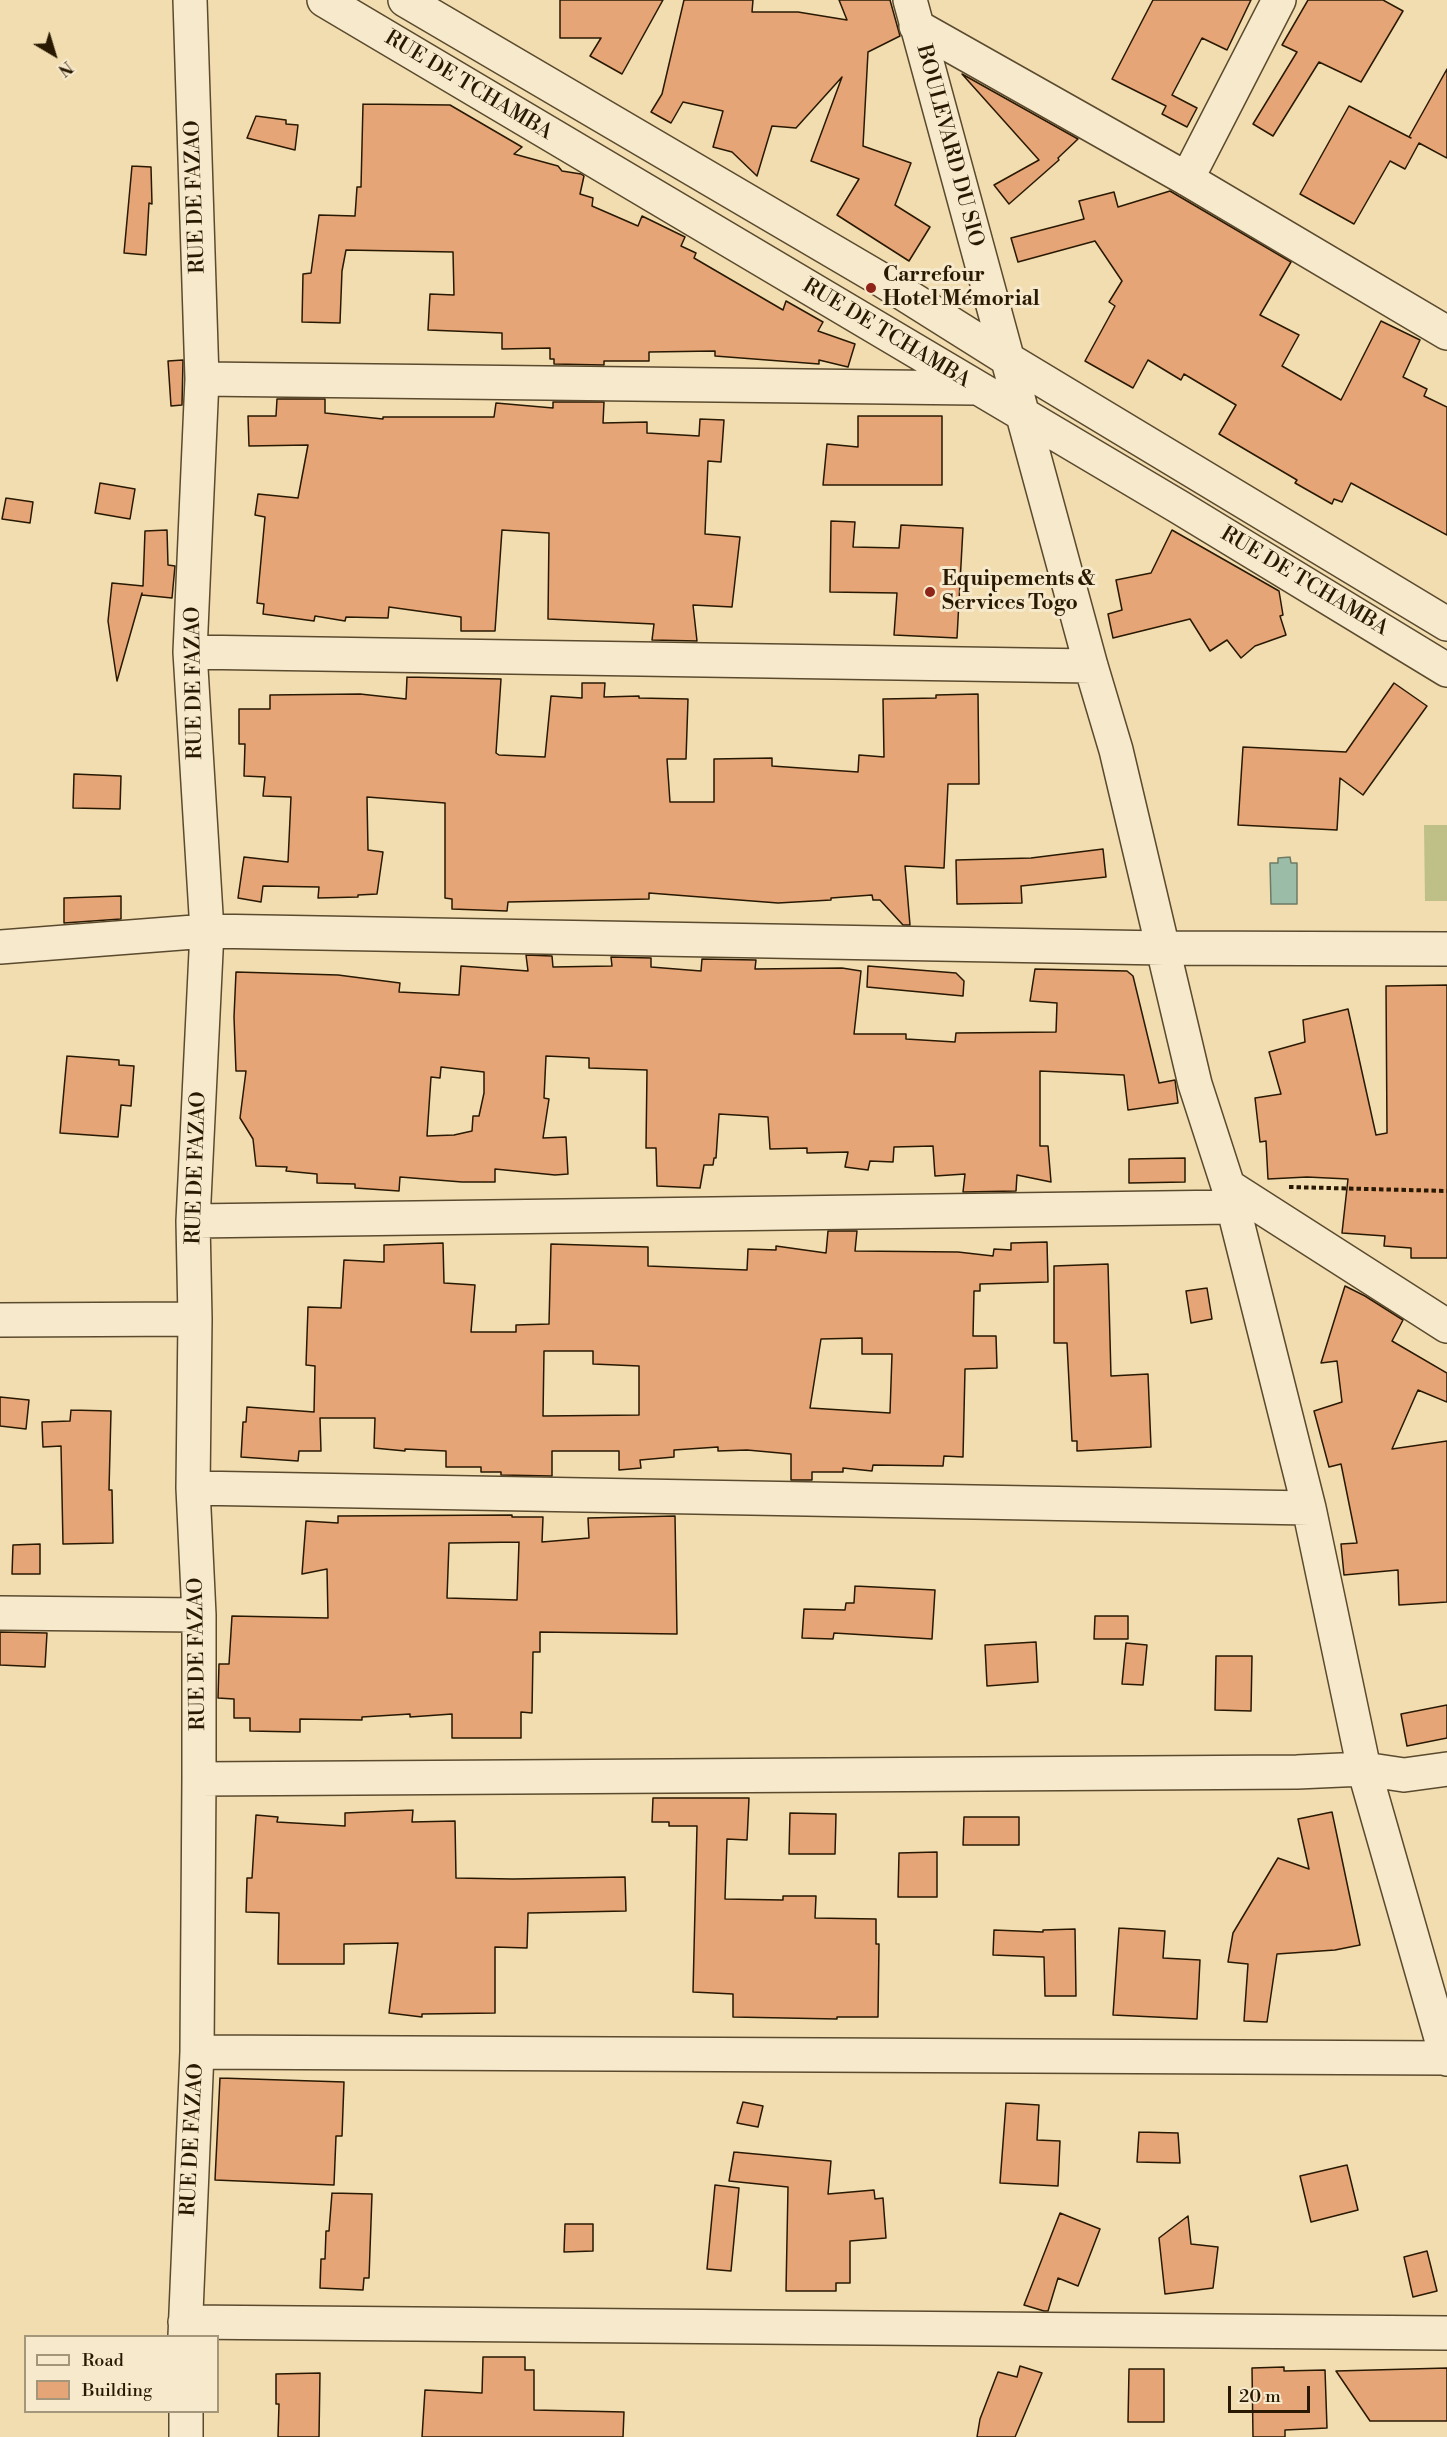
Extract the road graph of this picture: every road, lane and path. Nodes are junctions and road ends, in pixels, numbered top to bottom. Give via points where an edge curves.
1 (190, 0) edge
2 (324, 0) edge
3 (405, 0) edge
4 (1279, 0) edge
5 (913, 13) edge
6 (1187, 179) junction
7 (1447, 333) edge
8 (1010, 360) junction
9 (202, 379) junction
10 (977, 388) junction
11 (1022, 416) junction
12 (1447, 624) edge
13 (190, 652) junction
14 (1091, 666) junction
15 (1447, 670) edge
16 (207, 931) junction
17 (0, 947) edge
18 (1164, 948) junction
19 (1447, 949) edge
20 (1286, 1187) dead end
21 (1447, 1191) edge
22 (1231, 1197) junction
23 (193, 1221) junction
24 (195, 1318) junction
25 (0, 1320) edge
26 (1447, 1326) edge
27 (193, 1488) junction
28 (1309, 1508) junction
29 (0, 1613) edge
30 (199, 1615) junction
31 (1447, 1768) edge
32 (1364, 1769) junction
33 (199, 1779) junction
34 (197, 2052) junction
35 (1447, 2059) edge
36 (185, 2329) edge
37 (1447, 2333) edge
38 (186, 2413) edge
39 (186, 2437) edge

1 - 9 street, RUE DE FAZAO
2 - 10 street, RUE DE TCHAMBA
3 - 8 street, RUE DE TCHAMBA via 877,277
4 - 6 street
5 - 6 street
5 - 8 street, BOULEVARD DU SIO
6 - 7 street
8 - 11 street, BOULEVARD DU SIO
8 - 12 street, RUE DE TCHAMBA
9 - 10 street
9 - 13 street, RUE DE FAZAO
10 - 11 street, RUE DE TCHAMBA
11 - 14 street, BOULEVARD DU SIO
11 - 15 street, RUE DE TCHAMBA
13 - 14 street
13 - 16 street, RUE DE FAZAO
14 - 18 street, BOULEVARD DU SIO via 1116,750
16 - 17 street
16 - 18 street
16 - 23 street, RUE DE FAZAO
18 - 19 street
18 - 22 street, BOULEVARD DU SIO via 1195,1084
20 - 21 path
22 - 23 street
22 - 26 street
22 - 28 street, BOULEVARD DU SIO
23 - 24 street, RUE DE FAZAO
24 - 25 street
24 - 27 street, RUE DE FAZAO
27 - 28 street
27 - 30 street, RUE DE FAZAO
28 - 32 street, BOULEVARD DU SIO
29 - 30 street
30 - 33 street, RUE DE FAZAO
31 - 32 street via 1404,1775
32 - 33 street
32 - 35 street, BOULEVARD DU SIO
33 - 34 street, RUE DE FAZAO
34 - 35 street
34 - 36 street, RUE DE FAZAO
36 - 37 street
38 - 39 street

